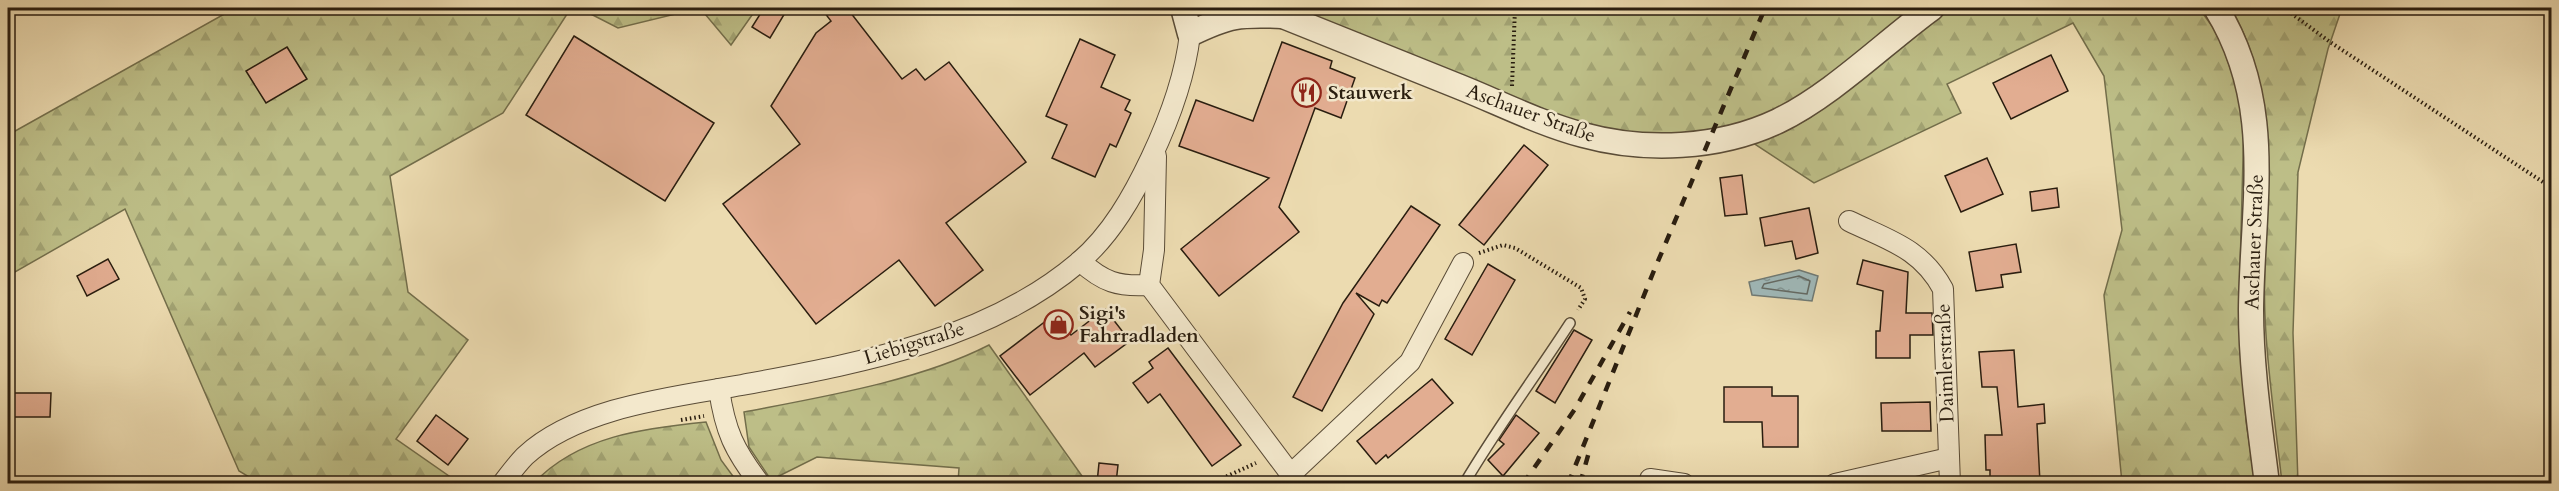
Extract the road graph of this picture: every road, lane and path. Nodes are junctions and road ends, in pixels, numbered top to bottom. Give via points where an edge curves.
1 (1183, 8) edge
2 (1515, 8) edge
3 (1932, 8) edge
4 (2216, 8) edge
5 (2284, 8) edge
6 (1275, 12) edge
7 (1190, 34) junction
8 (1511, 107) junction
9 (1156, 147) junction
10 (2552, 188) edge
11 (1849, 221) dead end
12 (1080, 261) junction
13 (1462, 263) joint
14 (1149, 285) junction
15 (1570, 323) joint
16 (719, 389) junction
17 (1275, 454) junction
18 (1949, 458) junction
19 (1294, 479) edge
20 (502, 483) edge
21 (760, 483) edge
22 (1210, 483) edge
23 (1464, 483) edge
24 (1649, 483) edge
25 (1684, 483) edge
26 (1836, 483) edge
27 (1950, 483) edge
28 (2267, 483) edge

1 - 7 street
2 - 8 path
3 - 8 street, Aschauer Straße via 1805,106 1779,121 1728,138 1665,145 1610,141
4 - 28 street, Aschauer Straße via 2232,34 2256,116 2251,312
5 - 10 path
6 - 7 street, Aschauer Straße via 1223,18
6 - 8 street, Aschauer Straße
7 - 9 street, Liebigstraße via 1186,69
9 - 12 street, Liebigstraße via 1136,191 1109,230
9 - 14 street via 1154,250
11 - 18 street, Daimlerstraße via 1918,255 1943,288
12 - 14 street via 1098,277 1114,283
12 - 16 street, Liebigstraße via 1029,298 946,336 807,373
13 - 15 path via 1481,251 1503,245 1515,248 1581,288 1585,299
13 - 19 street via 1410,362
14 - 17 street
15 - 23 lane via 1518,404 1495,430
16 - 20 street, Liebigstraße via 590,419 556,434 526,456
16 - 21 street via 722,414 736,452
17 - 19 street
17 - 22 path
18 - 26 street
18 - 27 street, Daimlerstraße
24 - 25 street via 1650,479

